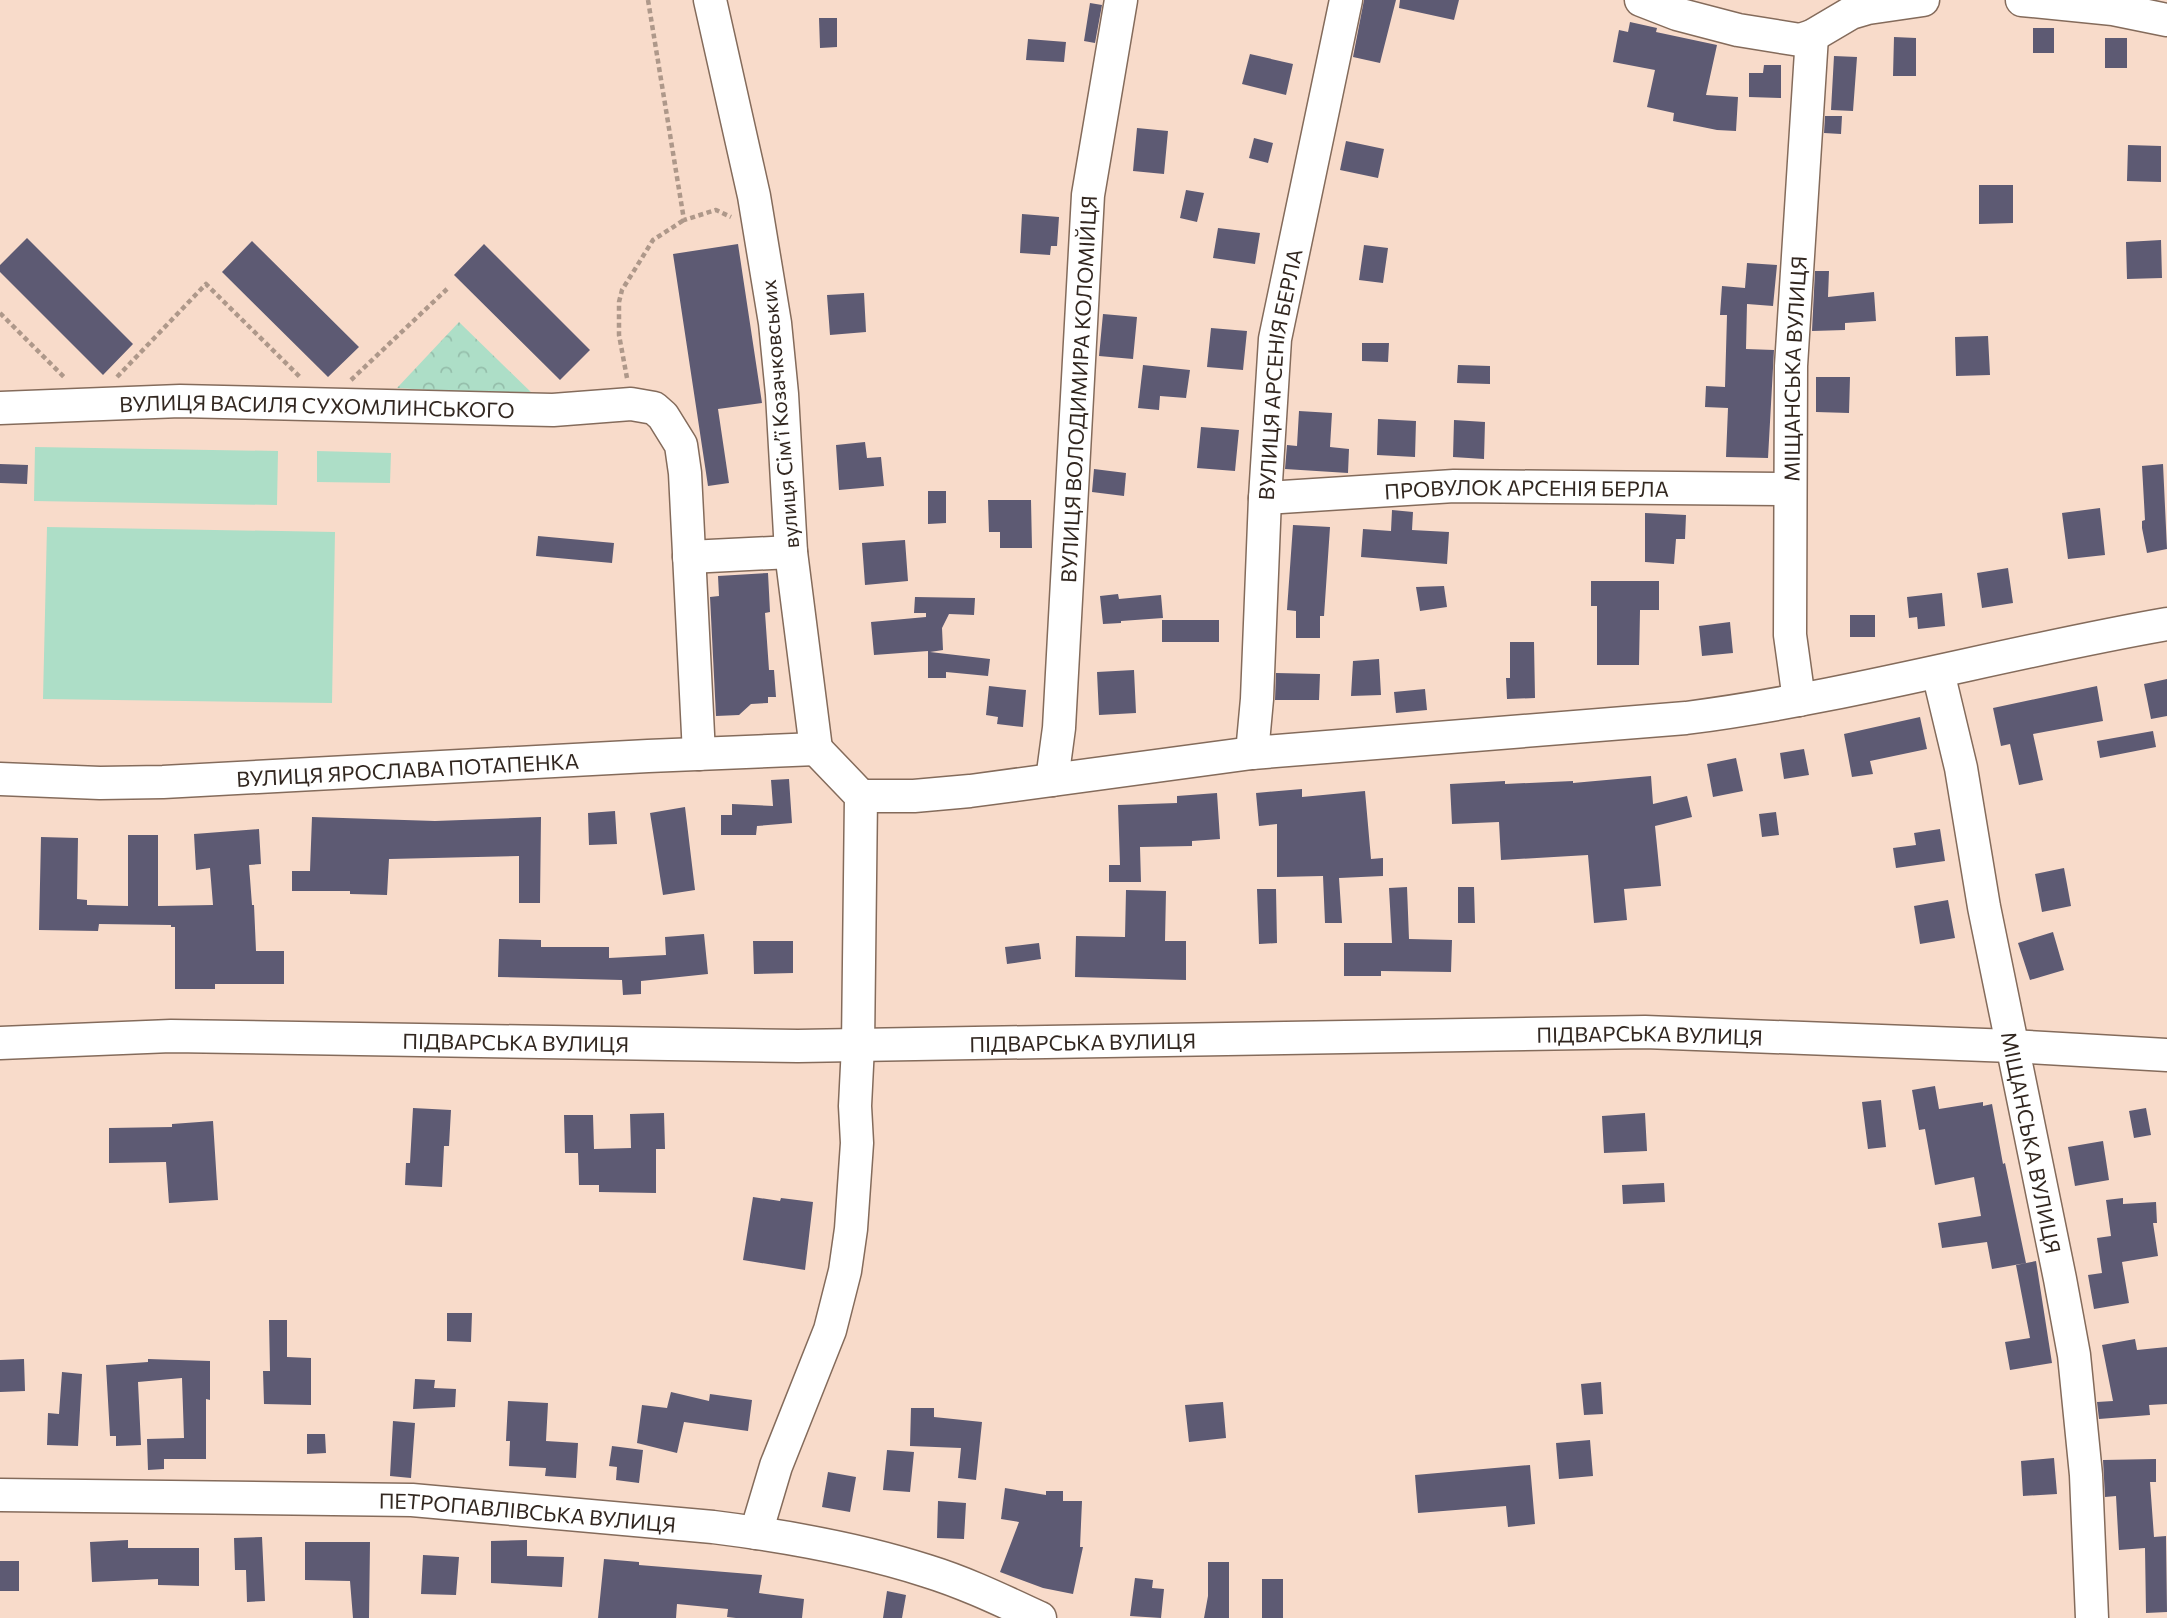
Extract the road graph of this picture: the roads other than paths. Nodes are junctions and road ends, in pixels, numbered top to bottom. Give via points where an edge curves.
1 (710, 0) edge
2 (1121, 0) edge
3 (1346, 0) edge
4 (1641, 0) edge
5 (2022, 0) edge
6 (1909, 1) edge
7 (2167, 20) edge
8 (1812, 36) junction
9 (0, 408) edge
10 (1790, 489) junction
11 (1265, 498) junction
12 (791, 552) junction
13 (689, 557) junction
14 (2167, 624) edge
15 (1938, 672) junction
16 (1799, 700) junction
17 (816, 749) junction
18 (1252, 753) junction
19 (699, 754) junction
20 (0, 779) edge
21 (1052, 780) junction
22 (861, 796) junction
23 (0, 1043) edge
24 (858, 1045) junction
25 (2011, 1045) junction
26 (2167, 1055) edge
27 (0, 1494) edge
28 (756, 1532) junction
29 (1040, 1618) edge
30 (2092, 1618) edge

1 - 12 street, вулиця Сімʼї Козачковських via 762,236 775,323
2 - 21 street, ВУЛИЦЯ ВОЛОДИМИРА КОЛОМІЙЦЯ via 1088,195 1060,714
3 - 11 street, ВУЛИЦЯ АРСЕНІЯ БЕРЛА via 1275,340
4 - 8 street via 1738,30 1800,40
5 - 7 street via 2113,9
6 - 8 street via 1852,13
8 - 10 street, МІЩАНСЬКА ВУЛИЦЯ via 1792,353
9 - 13 street, ВУЛИЦЯ ВАСИЛЯ СУХОМЛИНСЬКОГО via 180,401 553,410 631,404 654,408 681,445
10 - 11 street, ПРОВУЛОК АРСЕНІЯ БЕРЛА via 1454,486
10 - 16 street, МІЩАНСЬКА ВУЛИЦЯ via 1790,635
11 - 18 street, ВУЛИЦЯ АРСЕНІЯ БЕРЛА
12 - 13 street
12 - 17 street, вулиця Сімʼї Козачковських
13 - 19 street
14 - 15 street
15 - 16 street
15 - 25 street, МІЩАНСЬКА ВУЛИЦЯ via 1961,768
16 - 18 street via 1686,718
17 - 19 street, ВУЛИЦЯ ЯРОСЛАВА ПОТАПЕНКА
17 - 22 street
18 - 21 street
19 - 20 street, ВУЛИЦЯ ЯРОСЛАВА ПОТАПЕНКА via 163,782
21 - 22 street via 926,795
22 - 24 street
23 - 24 street, ПІДВАРСЬКА ВУЛИЦЯ via 172,1036
24 - 25 street, ПІДВАРСЬКА ВУЛИЦЯ via 1644,1032
24 - 28 street via 856,1154 845,1270 830,1330
25 - 26 street, ПІДВАРСЬКА ВУЛИЦЯ
25 - 30 street, МІЩАНСЬКА ВУЛИЦЯ via 2074,1355 2086,1475
27 - 28 street, ПЕТРОПАВЛІВСЬКА ВУЛИЦЯ via 412,1500
28 - 29 street, ПЕТРОПАВЛІВСЬКА ВУЛИЦЯ via 928,1571

